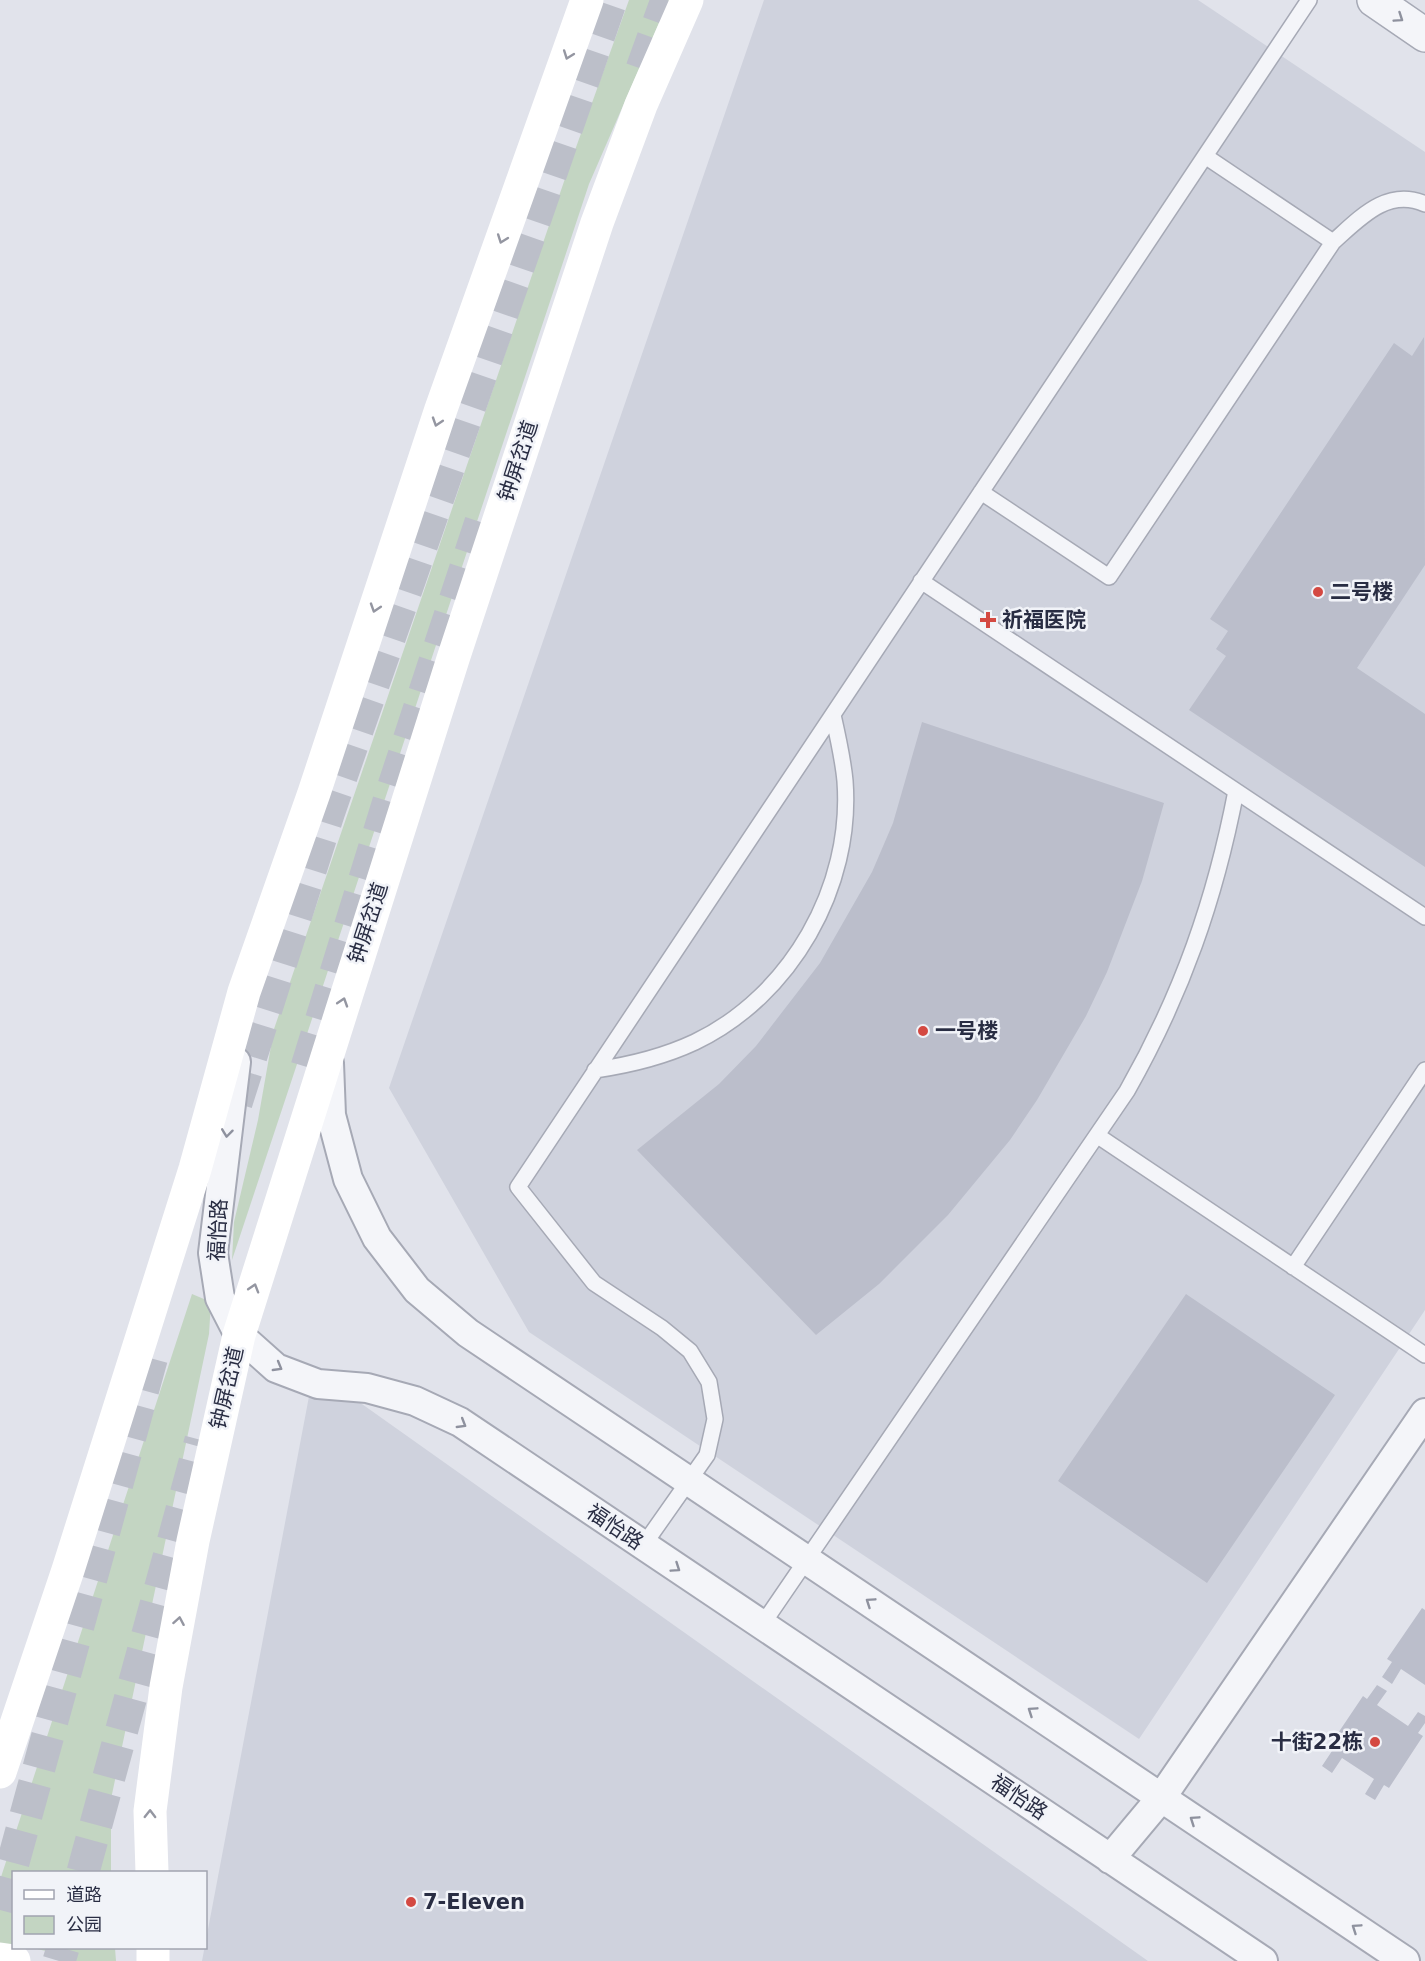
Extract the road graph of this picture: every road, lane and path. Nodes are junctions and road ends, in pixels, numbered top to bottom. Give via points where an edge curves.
1 (588, 0) edge
2 (687, 0) edge
3 (1309, 0) edge
4 (1374, 0) edge
5 (1425, 35) edge
6 (1204, 156) junction
7 (1425, 204) edge
8 (1333, 242) junction
9 (981, 492) junction
10 (921, 581) junction
11 (833, 715) junction
12 (1236, 791) junction
13 (1425, 917) edge
14 (244, 992) junction
15 (328, 1049) junction
16 (595, 1070) junction
17 (1425, 1070) edge
18 (1098, 1136) junction
19 (1293, 1267) junction
20 (239, 1335) junction
21 (1425, 1355) edge
22 (1425, 1413) edge
23 (689, 1481) junction
24 (644, 1546) junction
25 (807, 1560) junction
26 (762, 1625) junction
27 (0, 1772) edge
28 (1161, 1798) junction
29 (1110, 1859) junction
30 (152, 1871) edge
31 (0, 1959) edge
32 (14, 1961) edge
33 (1263, 1961) edge
34 (1405, 1961) edge

1 -> 14 main road via 441,410
15 -> 2 main road, 钟屏岔道 via 597,223 641,105
3 - 6 lane
4 -> 5 street
6 - 8 lane
6 - 9 lane
7 - 8 lane via 1397,199 1378,204
8 - 9 lane via 1109,577
9 - 10 lane
10 - 11 lane
10 - 12 lane
11 - 16 lane
11 - 16 lane via 845,783 840,853 818,919 800,950 778,977 726,1024 696,1042 630,1065
12 - 13 lane
12 - 18 lane via 1213,896 1180,986 1153,1045
14 -> 20 street, 福怡路 via 213,1253 220,1298
14 - 27 main road via 195,1168
20 -> 15 main road, 钟屏岔道
15 - 23 street via 331,1115 348,1179 377,1238 417,1290 468,1333
16 - 23 lane via 518,1187 594,1283 690,1351 709,1382 715,1419 707,1455
17 - 19 lane
18 - 19 lane
18 - 25 lane
19 - 21 lane
20 -> 24 street, 福怡路 via 276,1368 318,1384 368,1388 415,1401 460,1422
30 -> 20 main road, 钟屏岔道 via 150,1810 166,1687
22 - 28 street
23 - 24 lane
23 - 25 street
24 -> 26 street, 福怡路
25 - 26 lane
28 -> 25 street
26 - 29 street, 福怡路
28 - 29 street
34 -> 28 street
29 - 33 street, 福怡路
31 - 32 main road

